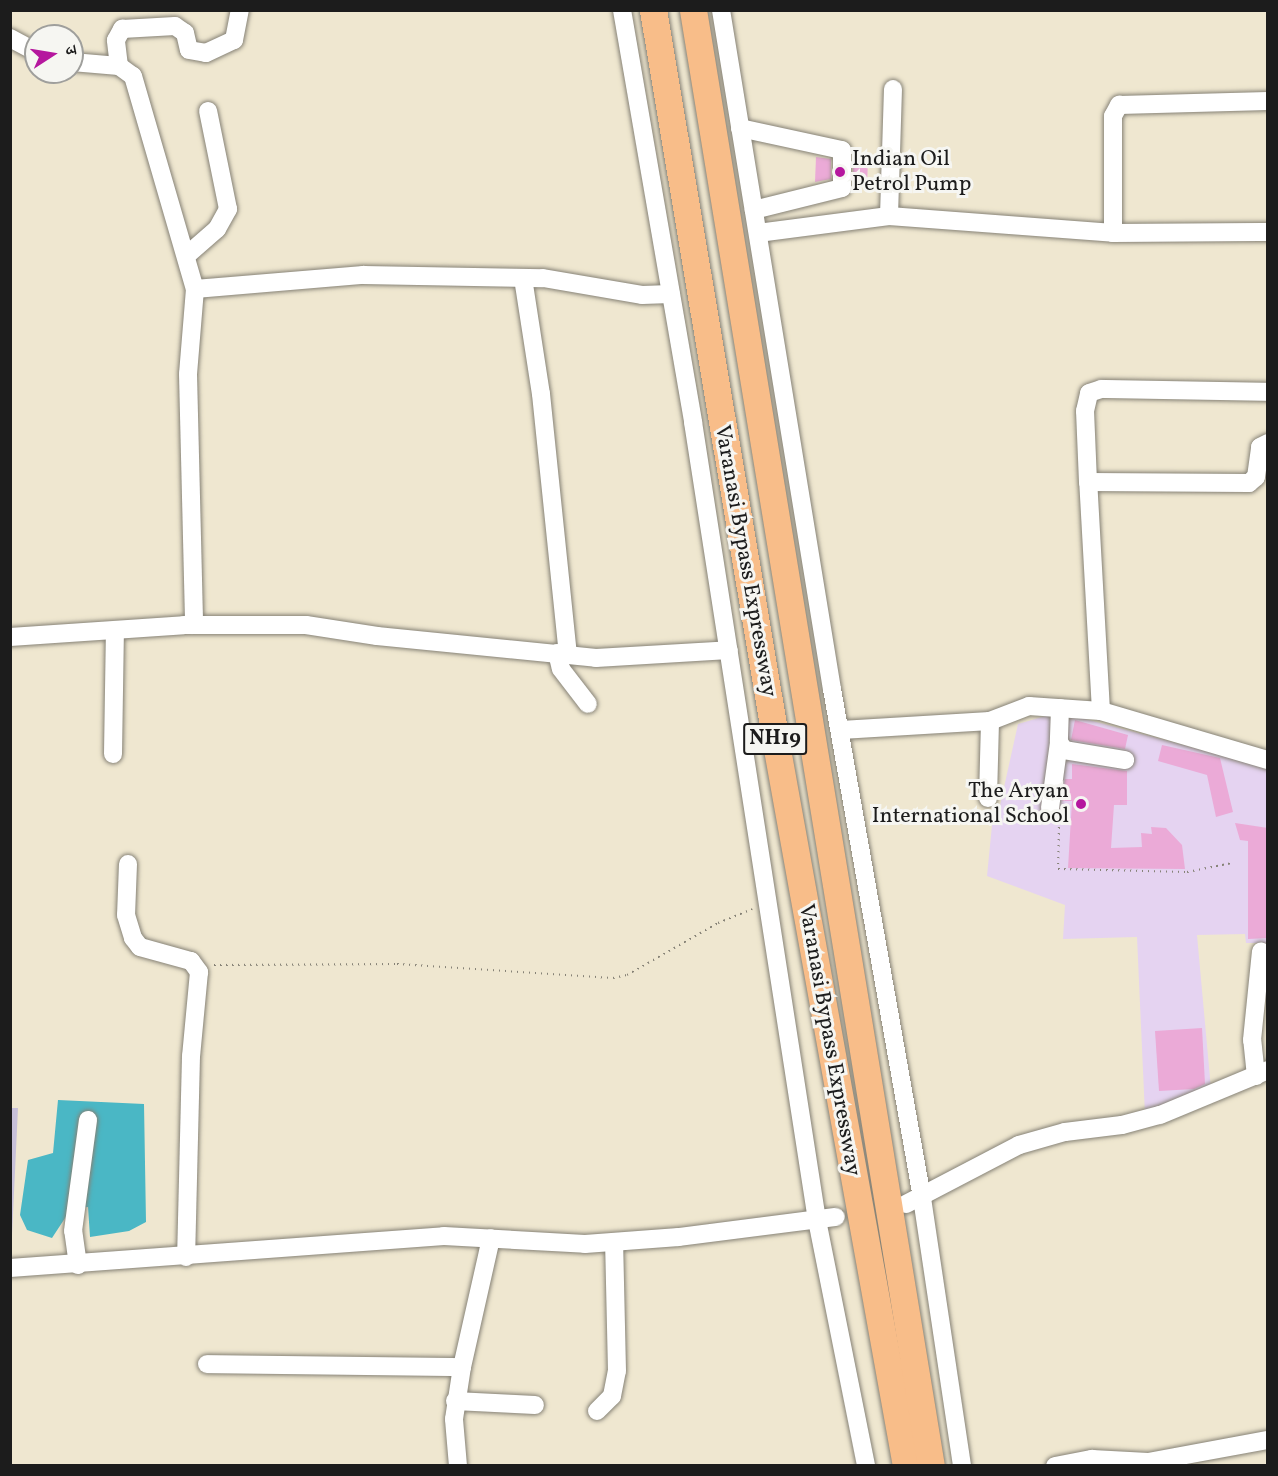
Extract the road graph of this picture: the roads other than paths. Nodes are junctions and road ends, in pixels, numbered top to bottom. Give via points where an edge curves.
1 (240, 10) edge
2 (622, 10) edge
3 (653, 10) edge
4 (693, 10) edge
5 (721, 10) edge
6 (10, 38) edge
7 (24, 46) edge
8 (84, 63) edge
9 (119, 66) junction
10 (893, 89) dead end
11 (1268, 101) edge
12 (208, 111) dead end
13 (740, 128) junction
14 (754, 210) junction
15 (890, 216) junction
16 (1113, 232) junction
17 (1268, 232) edge
18 (758, 233) junction
19 (186, 256) junction
20 (523, 278) junction
21 (195, 290) junction
22 (671, 294) junction
23 (1268, 392) edge
24 (1268, 443) edge
25 (1088, 482) junction
26 (194, 625) junction
27 (115, 632) junction
28 (10, 637) edge
29 (729, 650) junction
30 (562, 654) junction
31 (588, 704) dead end
32 (1060, 708) junction
33 (1101, 711) junction
34 (990, 722) junction
35 (841, 730) junction
36 (1059, 742) junction
37 (112, 754) dead end
38 (1125, 760) dead end
39 (1268, 760) edge
40 (988, 798) dead end
41 (1050, 808) road end
42 (128, 864) dead end
43 (1261, 951) dead end
44 (1262, 1073) edge
45 (88, 1120) dead end
46 (914, 1201) junction
47 (836, 1217) dead end
48 (817, 1220) junction
49 (491, 1238) junction
50 (614, 1242) junction
51 (186, 1257) junction
52 (78, 1265) junction
53 (10, 1269) edge
54 (207, 1364) dead end
55 (462, 1367) junction
56 (455, 1401) junction
57 (535, 1405) dead end
58 (597, 1411) dead end
59 (1268, 1440) edge
60 (458, 1466) edge
61 (866, 1466) edge
62 (906, 1466) edge
63 (931, 1466) edge
64 (962, 1466) edge
65 (1055, 1466) edge

1 - 9 street via 234,40 206,53 189,50 185,33 175,26 122,29 116,40
2 - 22 street
3 - 62 highway, Varanasi Bypass Expressway / NH19 via 777,749
4 - 63 highway, Varanasi Bypass Expressway / NH19
5 - 13 street
6 - 7 street
8 - 9 street
9 - 19 street via 133,76
10 - 15 street
11 - 16 street via 1119,105 1113,116
12 - 19 street via 228,209 217,230
13 - 14 street
13 - 14 street via 842,150 842,188
14 - 18 street
15 - 16 street via 967,225
15 - 18 street
16 - 17 street
18 - 35 street
19 - 21 street
20 - 21 street via 363,275
20 - 22 street via 642,295
20 - 30 street via 541,394
21 - 26 street via 188,374
22 - 29 street
23 - 25 street via 1094,390 1086,397 1085,411
24 - 25 street via 1260,447 1256,477 1249,483
25 - 33 street
26 - 27 street
26 - 30 street via 335,627 377,636
27 - 28 street
27 - 37 street
29 - 30 street via 596,658
29 - 48 street
30 - 31 street via 561,669
32 - 33 street
32 - 34 street via 1029,706
32 - 36 street
33 - 39 street
34 - 35 street
34 - 40 street
35 - 46 street
36 - 38 street via 1064,750
36 - 41 street
42 - 51 street via 126,915 133,938 140,947 195,964 199,979 191,1056
43 - 44 street via 1252,1040
44 - 46 street via 1160,1115 1122,1125 1065,1132 1019,1145
45 - 52 street via 73,1231
46 - 64 street
47 - 48 street
48 - 50 street
48 - 61 street
49 - 50 street
49 - 51 street via 444,1236
49 - 55 street
50 - 58 street via 616,1377 612,1396
51 - 52 street
52 - 53 street
54 - 55 street
55 - 56 street
56 - 57 street
56 - 60 street
59 - 65 street via 1148,1462 1092,1459

